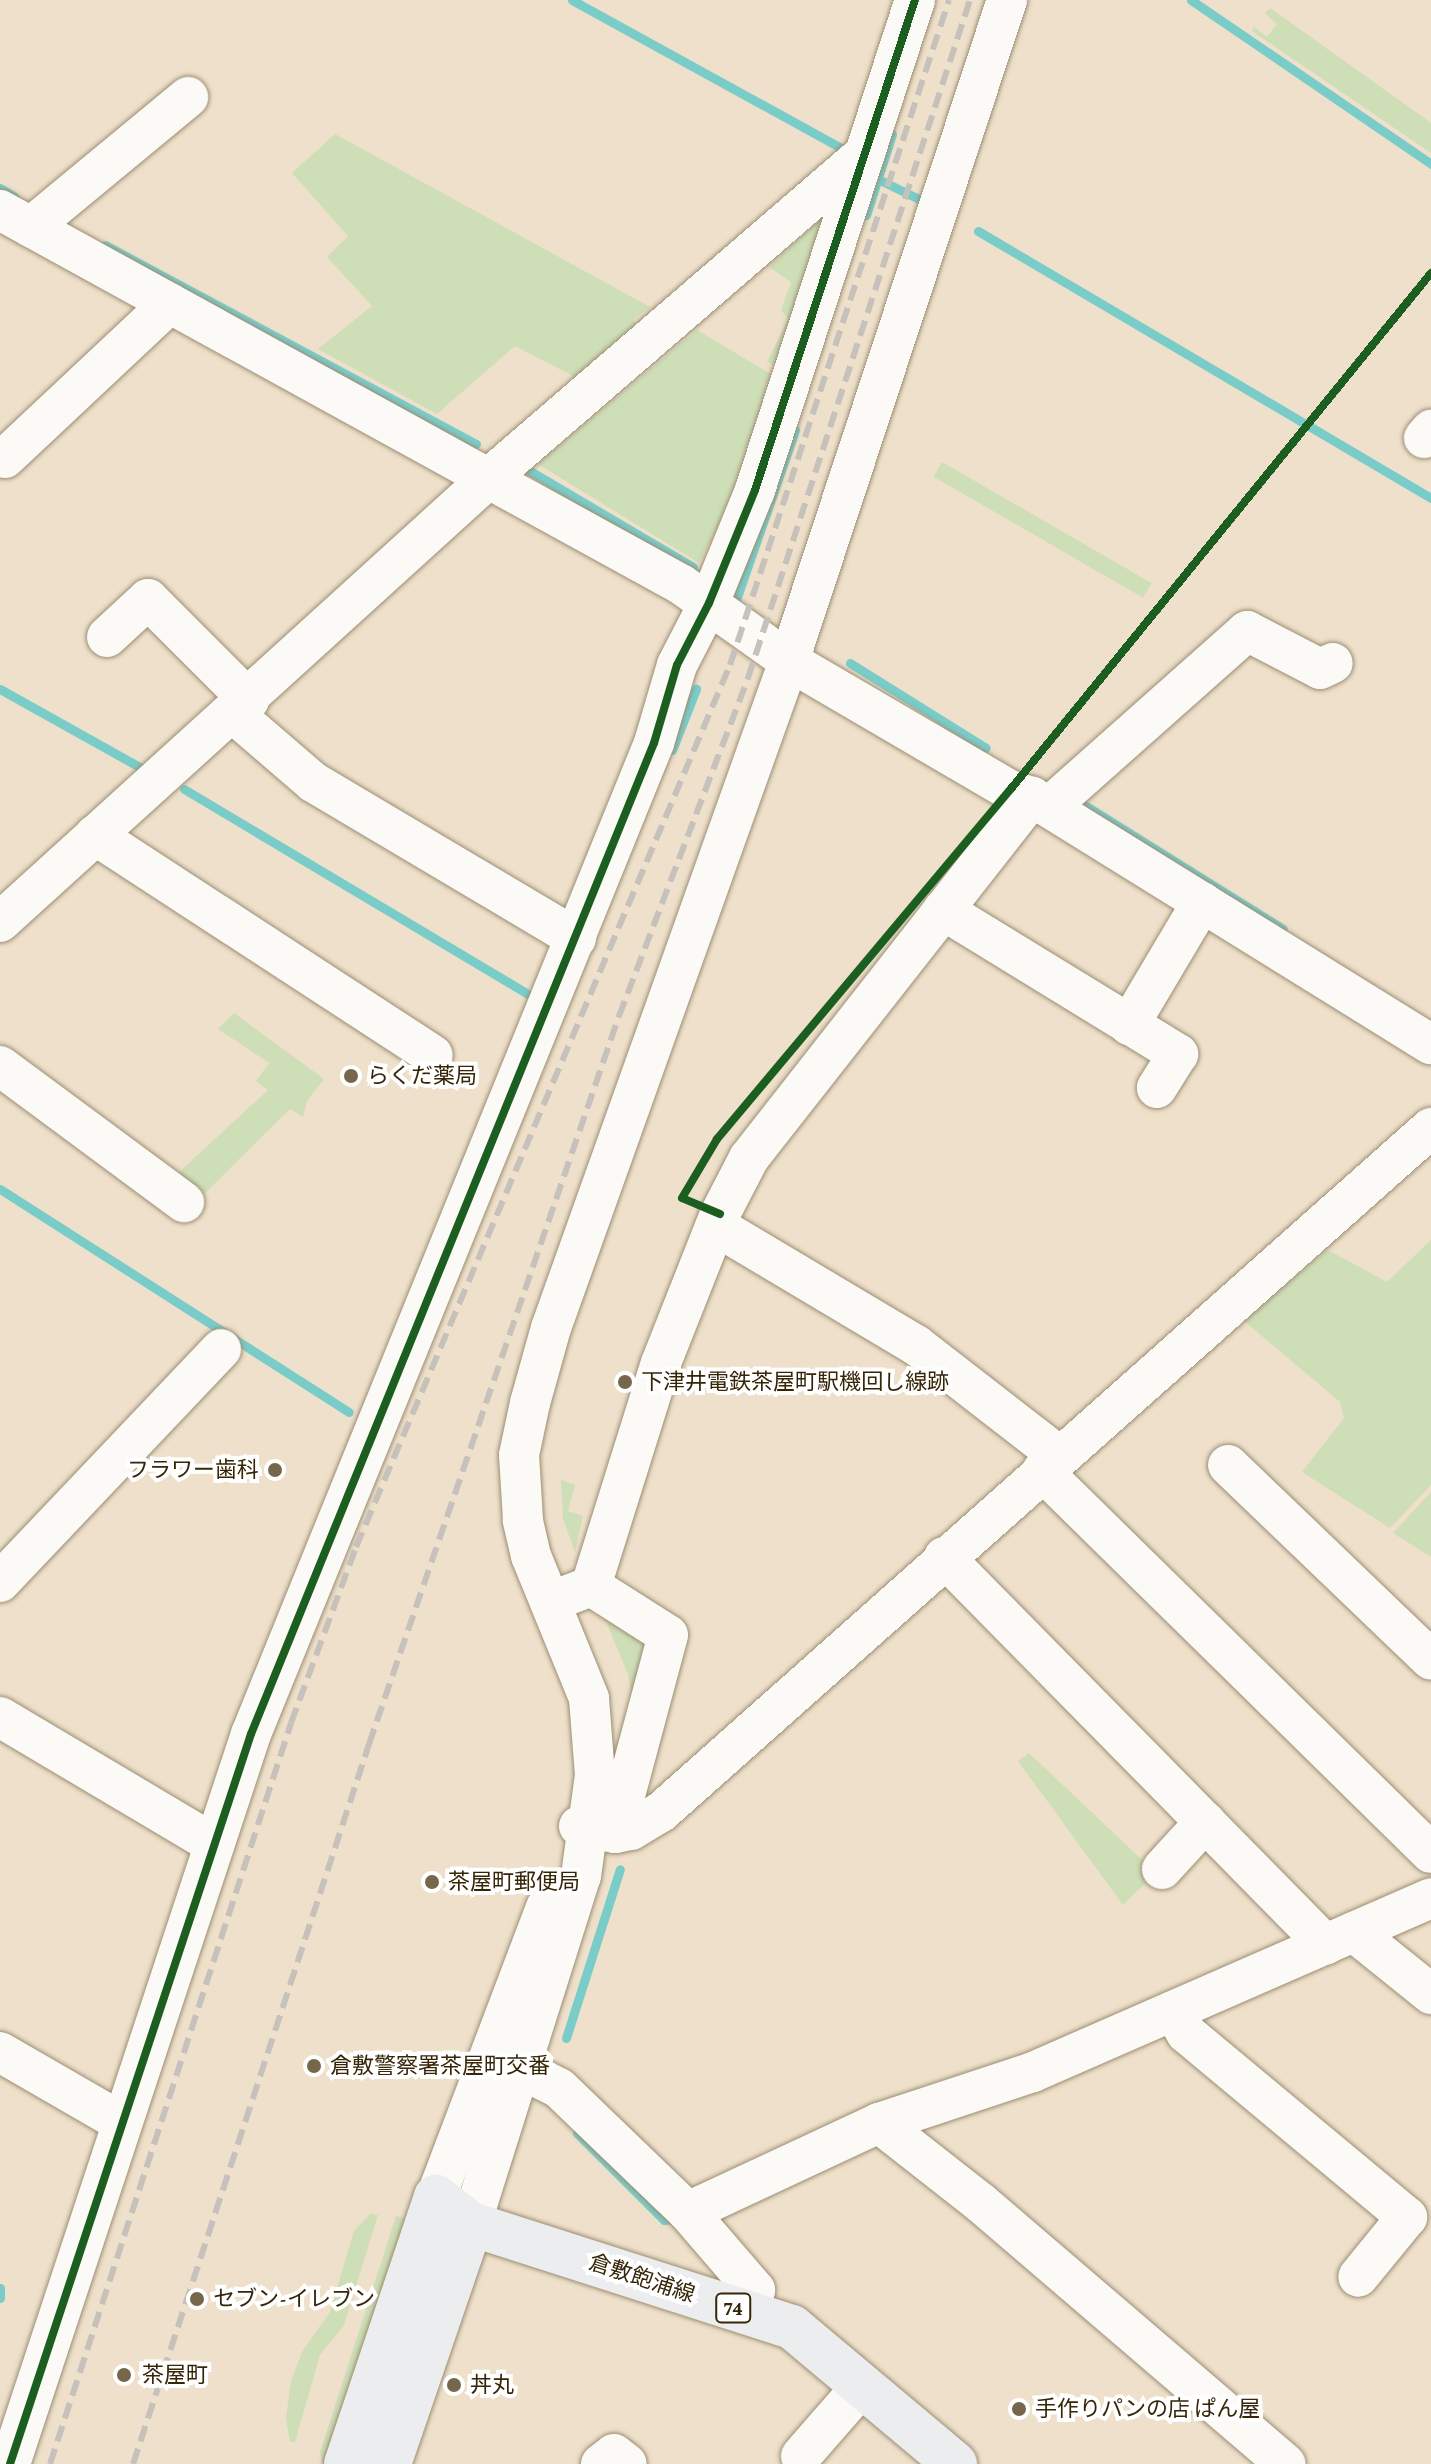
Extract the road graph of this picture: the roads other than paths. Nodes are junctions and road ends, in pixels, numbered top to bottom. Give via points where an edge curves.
1 (915, 0) edge
2 (1007, 0) edge
3 (188, 97) dead end
4 (864, 154) junction
5 (31, 216) edge
6 (170, 303) junction
7 (5, 458) dead end
8 (489, 478) junction
9 (709, 603) junction
10 (107, 637) dead end
11 (789, 661) junction
12 (1333, 663) dead end
13 (241, 707) junction
14 (1053, 797) junction
15 (95, 835) junction
16 (1202, 902) junction
17 (943, 910) junction
18 (0, 922) edge
19 (576, 938) junction
20 (1129, 1025) junction
21 (1431, 1044) edge
22 (433, 1055) dead end
23 (0, 1066) edge
24 (1157, 1088) dead end
25 (1431, 1128) edge
26 (184, 1202) dead end
27 (716, 1226) junction
28 (221, 1349) dead end
29 (1050, 1464) junction
30 (1228, 1465) dead end
31 (944, 1557) junction
32 (0, 1582) edge
33 (591, 1586) junction
34 (550, 1602) junction
35 (1431, 1660) edge
36 (0, 1717) edge
37 (1205, 1822) junction
38 (595, 1829) junction
39 (214, 1844) junction
40 (1431, 1853) edge
41 (1162, 1869) dead end
42 (1431, 1898) edge
43 (1340, 1938) junction
44 (1431, 1994) edge
45 (1173, 2011) junction
46 (0, 2052) edge
47 (521, 2069) junction
48 (121, 2122) junction
49 (879, 2123) junction
50 (436, 2197) junction
51 (688, 2212) junction
52 (471, 2224) junction
53 (1358, 2277) dead end
54 (748, 2313) junction
55 (434, 2325) junction
56 (862, 2386) junction
57 (364, 2444) edge
58 (8, 2455) edge
59 (801, 2456) dead end
60 (346, 2464) edge
61 (389, 2464) edge
62 (601, 2464) edge
63 (627, 2464) edge
64 (955, 2464) edge
65 (1285, 2464) edge

1 - 4 street
2 - 11 street
3 - 5 street
4 - 8 street
4 - 9 street via 755,490
5 - 6 street
6 - 7 street
6 - 8 street
8 - 9 street
8 - 13 street
9 - 11 street
9 - 19 street via 677,665 654,743
10 - 13 street via 148,599
11 - 14 street via 1010,790
11 - 34 street via 551,1328 530,1403 519,1485 531,1556
12 - 14 street via 1320,669 1247,631
13 - 15 street
13 - 19 street via 313,782
14 - 16 street
14 - 17 street
15 - 18 street
15 - 22 street
16 - 20 street
16 - 21 street
17 - 20 street
17 - 27 street via 765,1135
19 - 39 street via 365,1446
20 - 24 street via 1178,1054
23 - 26 street
25 - 29 street
27 - 29 street via 916,1345
27 - 33 street via 631,1448
28 - 32 street
29 - 31 street
29 - 40 street
30 - 35 street
31 - 37 street
31 - 38 street via 661,1812 631,1830
33 - 34 street
33 - 38 street via 668,1635
34 - 38 street via 589,1698
36 - 39 street
37 - 41 street
37 - 43 street
38 - 47 street
38 - 50 street
39 - 48 street
42 - 43 street
43 - 44 street
43 - 45 street
45 - 49 street via 1033,2072
45 - 53 street via 1186,2033 1407,2217
46 - 48 street
47 - 51 street via 559,2088
47 - 52 street
48 - 58 street
49 - 51 street
49 - 65 street via 1051,2261
50 - 52 main road, 倉敷飽浦線 / 74
50 - 57 main road
51 - 54 street via 755,2290
52 - 54 main road, 倉敷飽浦線 / 74
52 - 55 main road
52 - 57 main road via 452,2229 425,2267
54 - 56 main road, 倉敷飽浦線 / 74 via 792,2327
55 - 57 main road via 411,2359 386,2433
55 - 61 main road
56 - 59 street
56 - 64 main road, 倉敷飽浦線 / 74
57 - 60 main road
62 - 63 street via 614,2454

